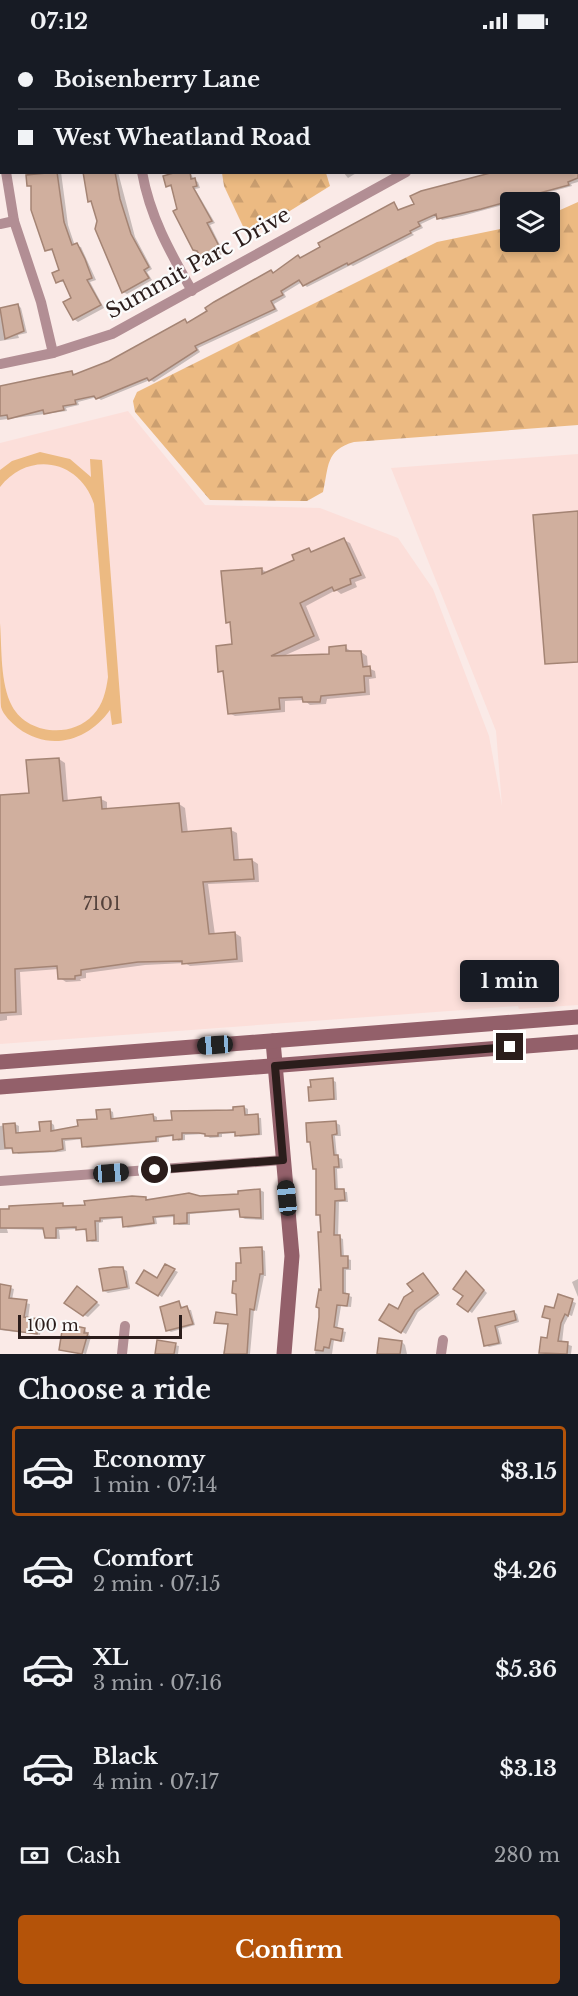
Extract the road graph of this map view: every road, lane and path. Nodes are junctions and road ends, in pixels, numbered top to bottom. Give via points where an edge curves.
1 (6, 174) edge
2 (142, 174) edge
3 (402, 174) edge
4 (14, 221) junction
5 (0, 224) edge
6 (192, 291) junction
7 (53, 353) junction
8 (0, 364) edge
9 (578, 1017) edge
10 (506, 1023) junction
11 (273, 1041) junction
12 (578, 1042) edge
13 (510, 1047) junction
14 (48, 1058) junction
15 (0, 1062) edge
16 (275, 1066) junction
17 (67, 1082) junction
18 (0, 1087) edge
19 (283, 1160) junction
20 (0, 1181) edge
21 (125, 1326) dead end
22 (443, 1340) dead end
23 (122, 1354) edge
24 (284, 1354) edge
25 (441, 1354) edge

1 - 4 street
2 - 6 street via 148,203 160,232
3 - 6 street, Summit Parc Drive
4 - 5 street
4 - 7 street
6 - 7 street, Summit Parc Drive via 112,334
7 - 8 street, Summit Parc Drive
9 - 10 main road
10 - 11 main road
10 - 13 main road
11 - 14 main road
11 - 16 main road
12 - 13 main road
13 - 16 main road
14 - 15 main road
14 - 17 main road
16 - 17 main road
16 - 19 main road
17 - 18 main road
19 - 20 street
19 - 24 main road via 292,1256
21 - 23 street
22 - 25 street

